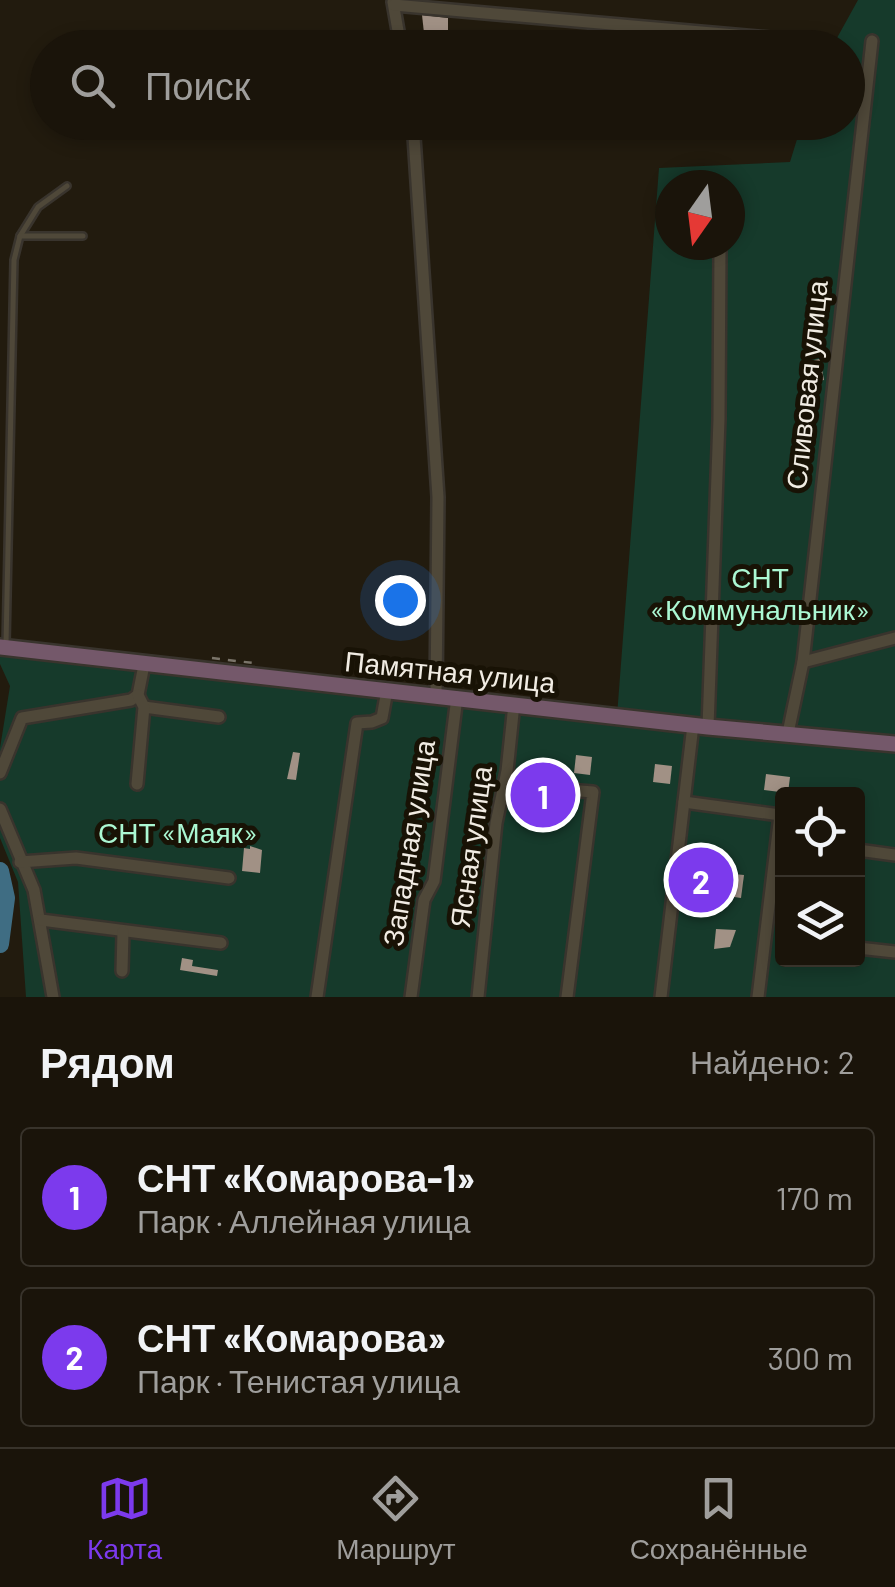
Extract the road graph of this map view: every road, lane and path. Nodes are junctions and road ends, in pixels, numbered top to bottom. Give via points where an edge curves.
1 (393, 3) edge
2 (398, 30) edge
3 (684, 30) edge
4 (872, 42) dead end
5 (865, 101) edge
6 (414, 140) edge
7 (860, 140) edge
8 (67, 186) dead end
9 (20, 236) junction
10 (82, 236) dead end
11 (720, 260) edge
12 (895, 638) edge
13 (3, 648) edge
14 (803, 662) junction
15 (144, 665) junction
16 (387, 690) junction
17 (436, 695) junction
18 (456, 698) junction
19 (141, 701) junction
20 (514, 704) junction
21 (219, 717) dead end
22 (700, 726) junction
23 (788, 733) junction
24 (895, 744) edge
25 (0, 772) edge
26 (137, 784) dead end
27 (504, 785) junction
28 (684, 802) junction
29 (0, 809) edge
30 (865, 851) edge
31 (895, 854) edge
32 (20, 862) junction
33 (230, 878) dead end
34 (41, 920) junction
35 (123, 932) junction
36 (220, 943) dead end
37 (865, 949) edge
38 (895, 952) edge
39 (122, 971) dead end
40 (53, 997) edge
41 (316, 997) edge
42 (411, 997) edge
43 (478, 997) edge
44 (567, 997) edge
45 (661, 997) edge
46 (758, 997) edge

1 - 2 street
1 - 3 street
4 - 5 street, Сливовая улица
6 - 17 street via 438,497
7 - 14 street, Сливовая улица
8 - 9 lane via 38,206
9 - 10 lane
9 - 13 lane via 14,260
11 - 22 street via 719,420
12 - 14 street
13 - 15 street, Памятная улица
14 - 23 street, Сливовая улица
15 - 16 street, Памятная улица
15 - 19 street
16 - 17 street, Памятная улица
16 - 41 street via 382,718 357,722
17 - 18 street, Памятная улица
18 - 20 street, Памятная улица
18 - 42 street, Западная улица via 434,880 424,900
19 - 21 street
19 - 25 street via 22,718
19 - 26 street
20 - 22 street, Памятная улица
20 - 27 street, Ясная улица
22 - 23 street, Памятная улица
22 - 28 street
23 - 24 street, Памятная улица
27 - 43 street, Ясная улица
27 - 44 street via 594,792
28 - 45 street
28 - 46 street via 780,815
29 - 32 street
30 - 31 street
32 - 33 street via 76,858
32 - 34 street
34 - 35 street
34 - 40 street
35 - 36 street
35 - 39 street
37 - 38 street

